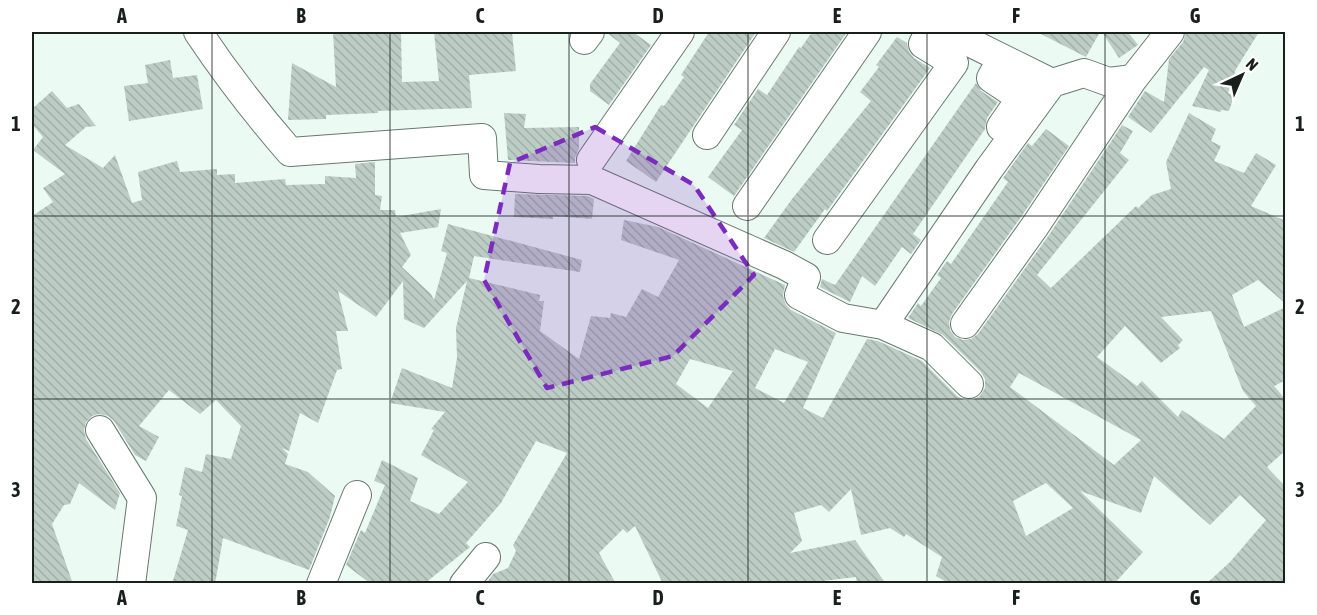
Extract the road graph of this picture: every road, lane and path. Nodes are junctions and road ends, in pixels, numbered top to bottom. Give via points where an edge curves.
1 (198, 32) edge
2 (680, 32) edge
3 (776, 32) edge
4 (867, 32) edge
5 (929, 32) edge
6 (949, 32) edge
7 (1170, 32) edge
8 (1002, 58) junction
9 (1133, 79) junction
10 (1052, 83) junction
11 (707, 135) dead end
12 (591, 160) dead end
13 (747, 206) dead end
14 (827, 240) dead end
15 (896, 280) dead end
16 (965, 324) dead end
17 (883, 325) junction
18 (969, 384) dead end
19 (100, 430) dead end
20 (357, 495) dead end
21 (486, 557) dead end
22 (132, 584) edge
23 (321, 584) edge
24 (464, 584) edge

1 - 17 street via 257,114 290,152 482,138 484,175 592,180 792,269 806,277 799,295 843,318
2 - 12 street
3 - 11 street
4 - 13 street
5 - 14 street via 923,44 954,63
6 - 8 street
7 - 9 street
8 - 10 street
8 - 15 street via 991,78 1021,98
9 - 10 street via 1109,82 1084,73
9 - 16 street
10 - 17 street
17 - 18 street via 932,347
19 - 22 street via 142,498
20 - 23 street
21 - 24 street

